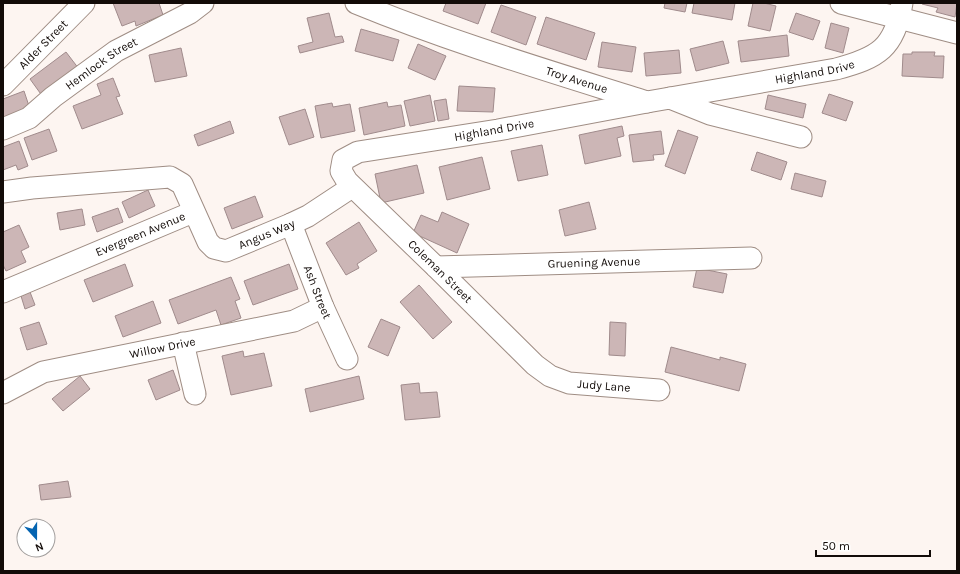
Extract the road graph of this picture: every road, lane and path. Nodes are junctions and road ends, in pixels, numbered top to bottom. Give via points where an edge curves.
1 (84, 3) edge
2 (203, 3) edge
3 (356, 3) edge
4 (841, 3) edge
5 (901, 11) edge
6 (957, 33) edge
7 (3, 85) edge
8 (670, 98) junction
9 (647, 102) junction
10 (3, 129) edge
11 (801, 136) dead end
12 (343, 160) joint
13 (352, 186) junction
14 (3, 192) edge
15 (194, 212) junction
16 (291, 224) junction
17 (751, 258) dead end
18 (436, 267) junction
19 (3, 292) edge
20 (323, 306) junction
21 (183, 344) junction
22 (347, 359) dead end
23 (550, 376) joint
24 (659, 390) dead end
25 (3, 393) edge
26 (195, 394) dead end

1 - 7 street, Alder Street
2 - 10 street, Hemlock Street via 190,13 116,51 53,96 29,118
3 - 9 street, Troy Avenue via 484,51
4 - 5 street
5 - 6 street
5 - 8 street, Highland Drive via 893,36 880,52 859,63
8 - 9 street, Troy Avenue
8 - 11 street via 710,114
9 - 12 street, Highland Drive via 498,130 358,152
12 - 13 street, Coleman Street via 341,172
13 - 16 street, Angus Way via 308,216
13 - 18 street, Coleman Street
14 - 15 street, Evergreen Avenue via 170,177 182,184
15 - 16 street, Angus Way via 208,242 214,248 226,251
15 - 19 street, Evergreen Avenue
16 - 20 street, Ash Street
17 - 18 street, Gruening Avenue
18 - 23 street, Coleman Street via 535,365
20 - 21 street, Willow Drive via 294,321
20 - 22 street, Ash Street
21 - 25 street, Willow Drive via 43,372
21 - 26 street
23 - 24 street, Judy Lane via 569,383

